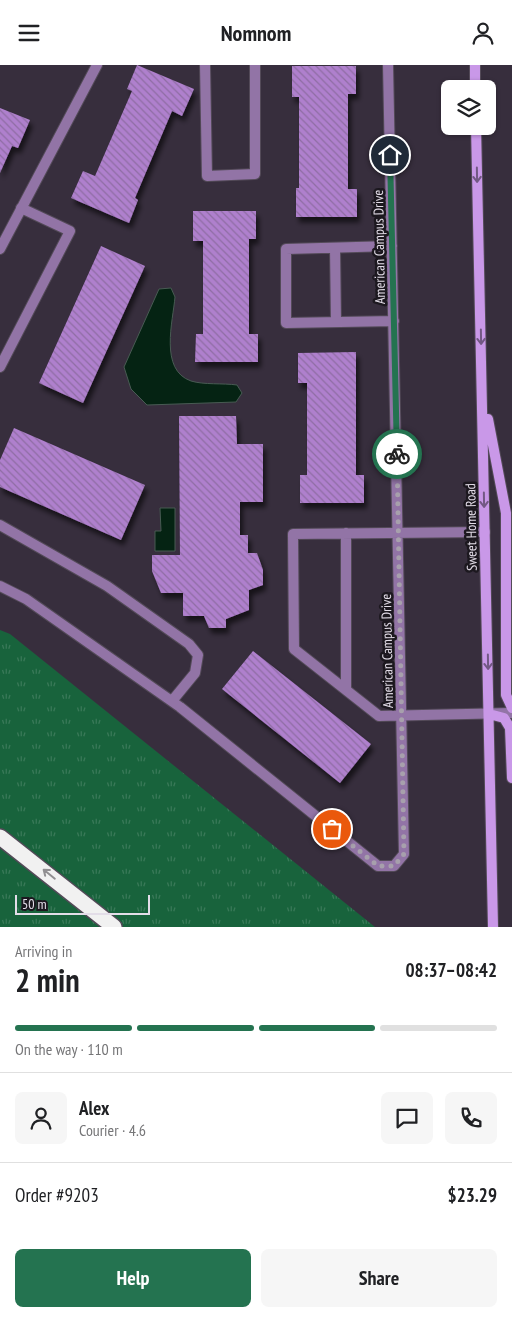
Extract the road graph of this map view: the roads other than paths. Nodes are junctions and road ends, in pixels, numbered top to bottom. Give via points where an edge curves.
1 (97, 65) edge
2 (205, 65) edge
3 (255, 65) edge
4 (388, 65) edge
5 (475, 65) edge
6 (475, 80) edge
7 (476, 135) edge
8 (22, 208) junction
9 (392, 246) junction
10 (335, 247) junction
11 (0, 249) edge
12 (394, 321) junction
13 (336, 322) junction
14 (0, 367) edge
15 (482, 388) junction
16 (0, 525) edge
17 (485, 532) junction
18 (346, 533) junction
19 (399, 533) junction
20 (0, 586) edge
21 (346, 690) junction
22 (172, 701) junction
23 (512, 708) edge
24 (512, 713) edge
25 (489, 714) junction
26 (401, 716) junction
27 (512, 778) edge
28 (0, 837) edge
29 (114, 927) edge
30 (493, 927) edge

1 - 8 lane
2 - 3 lane via 207,176 255,174
4 - 9 lane, American Campus Drive
5 - 6 main road
7 -> 15 main road, Sweet Home Road
8 - 11 lane
8 - 14 lane via 70,231
9 - 10 lane
9 - 12 lane, American Campus Drive
10 - 13 lane
10 - 13 lane via 286,249 286,323
12 - 13 lane
12 - 19 lane, American Campus Drive
15 -> 17 main road, Sweet Home Road
15 - 23 main road via 506,513 506,695
16 - 22 lane via 107,586 189,644 198,655 197,668
17 - 19 lane
17 -> 25 main road, Sweet Home Road
18 - 19 lane
18 - 21 lane
18 - 21 lane via 293,534 294,649
19 - 26 lane, American Campus Drive
20 - 22 lane, American Campus Drive via 26,599
21 - 26 lane via 379,716
22 - 26 lane, American Campus Drive via 378,866 394,866 404,854
24 - 25 lane
25 - 26 lane
25 - 27 main road via 504,718 510,728
25 - 30 main road, Sweet Home Road
29 -> 28 highway

